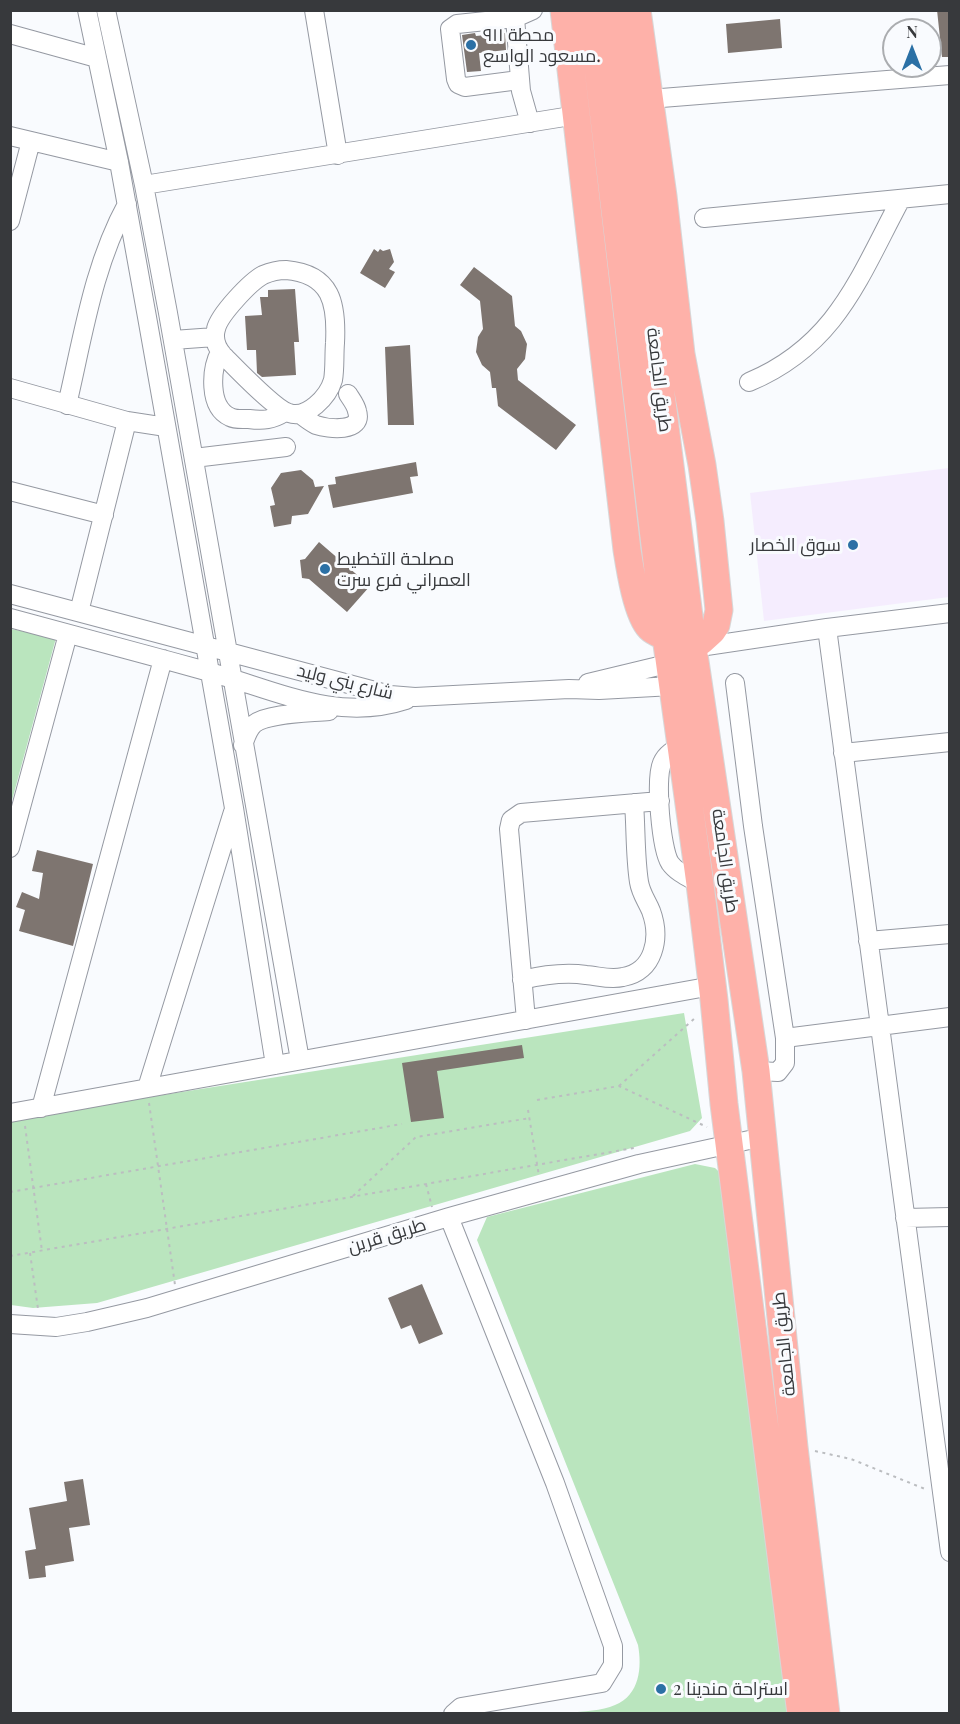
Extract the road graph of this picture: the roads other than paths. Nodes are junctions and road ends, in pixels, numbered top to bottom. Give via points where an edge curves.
1 (87, 10) edge
2 (106, 10) edge
3 (314, 10) edge
4 (533, 10) edge
5 (564, 10) edge
6 (591, 10) edge
7 (614, 10) edge
8 (625, 10) edge
9 (637, 10) edge
10 (515, 18) junction
11 (10, 34) edge
12 (98, 58) junction
13 (950, 75) edge
14 (519, 80) junction
15 (623, 93) junction
16 (649, 99) junction
17 (577, 115) junction
18 (530, 123) junction
19 (10, 136) edge
20 (31, 141) junction
21 (338, 155) junction
22 (119, 162) junction
23 (144, 185) junction
24 (950, 194) edge
25 (901, 199) junction
26 (127, 204) junction
27 (704, 218) dead end
28 (10, 221) edge
29 (168, 313) junction
30 (147, 316) junction
31 (173, 340) junction
32 (218, 345) junction
33 (749, 382) dead end
34 (10, 388) edge
35 (348, 394) dead end
36 (67, 405) junction
37 (292, 413) junction
38 (127, 421) junction
39 (165, 427) junction
40 (286, 447) dead end
41 (194, 458) junction
42 (10, 491) edge
43 (104, 516) junction
44 (10, 594) edge
45 (79, 612) junction
46 (950, 613) edge
47 (10, 618) edge
48 (827, 628) junction
49 (68, 634) junction
50 (206, 646) junction
51 (228, 652) junction
52 (678, 654) junction
53 (163, 659) junction
54 (210, 672) junction
55 (233, 680) junction
56 (735, 683) dead end
57 (415, 697) junction
58 (345, 709) junction
59 (950, 742) edge
60 (243, 745) junction
61 (682, 746) junction
62 (843, 753) junction
63 (660, 801) junction
64 (634, 803) junction
65 (234, 808) junction
66 (753, 826) junction
67 (720, 830) junction
68 (10, 848) edge
69 (700, 884) junction
70 (950, 934) edge
71 (868, 941) junction
72 (522, 980) junction
73 (713, 993) junction
74 (950, 1017) edge
75 (526, 1020) junction
76 (879, 1025) junction
77 (785, 1038) junction
78 (300, 1060) junction
79 (274, 1065) junction
80 (756, 1071) junction
81 (147, 1088) junction
82 (41, 1108) junction
83 (17, 1112) edge
84 (729, 1137) junction
85 (763, 1137) junction
86 (905, 1218) junction
87 (950, 1218) edge
88 (442, 1219) junction
89 (10, 1324) edge
90 (950, 1552) edge
91 (453, 1713) edge
92 (801, 1713) edge
93 (826, 1713) edge

1 - 12 street
2 - 23 street
3 - 21 street
4 - 10 street
5 - 17 highway
6 - 52 highway
7 - 15 highway, طريق الجامعة
8 - 15 highway via 632,69
9 - 16 highway
10 - 14 street
10 - 14 street via 457,24 450,32 458,84 465,87
11 - 12 street
12 - 22 street
13 - 16 street
14 - 18 street
15 - 52 highway, طريق الجامعة
16 - 52 highway via 681,354 710,521 719,610 712,631
17 - 18 street
17 - 52 highway via 627,550 645,622
18 - 21 street
19 - 20 street
20 - 22 street
20 - 28 street
21 - 23 street
22 - 26 street
23 - 29 street
24 - 25 street
25 - 27 street
25 - 33 street via 851,292 825,330 790,361
26 - 30 street
26 - 36 street via 101,263
29 - 30 street
29 - 31 street
30 - 39 street
31 - 32 street
31 - 41 street
32 - 37 street
32 - 37 street via 214,393 225,414 264,421
32 - 37 street via 220,320 250,284 263,275 294,270 321,284 335,311 333,375 329,389 314,407
34 - 36 street
35 - 37 street via 358,413 354,424 348,427 318,425
36 - 38 street
38 - 39 street
38 - 43 street
39 - 50 street
40 - 41 street
41 - 51 street
42 - 43 street
43 - 45 street
44 - 45 street, شارع بني وليد
45 - 50 street, شارع بني وليد
46 - 48 street
47 - 49 street, شارع بني وليد
48 - 52 street
48 - 62 street
49 - 53 street, شارع بني وليد
49 - 68 street
50 - 51 street, شارع بني وليد
50 - 54 street
51 - 55 street
51 - 57 street, شارع بني وليد via 365,689
52 - 57 street via 568,689
52 - 61 highway, طريق الجامعة
52 - 67 highway, طريق الجامعة
53 - 54 street, شارع بني وليد
53 - 82 street
54 - 55 street, شارع بني وليد
54 - 65 street
55 - 58 street, شارع بني وليد
55 - 60 street
56 - 66 street
57 - 58 street, شارع بني وليد via 370,708
58 - 60 street via 265,718 254,724
59 - 62 street
60 - 78 street
61 - 63 street via 670,752 661,765
61 - 69 highway, طريق الجامعة
62 - 71 street
63 - 64 street
63 - 69 street via 666,856 678,872
64 - 72 street via 521,813 511,820
64 - 72 street via 642,897 655,927 655,945 647,964 638,974 621,978 572,974
65 - 79 street
65 - 81 street
66 - 67 street
66 - 77 street
67 - 80 highway, طريق الجامعة
69 - 73 highway, طريق الجامعة
70 - 71 street
71 - 76 street
72 - 75 street
73 - 75 street
73 - 84 highway, طريق الجامعة
74 - 76 street
75 - 78 street
76 - 77 street
76 - 86 street
77 - 80 street via 785,1063 778,1072
78 - 79 street
79 - 81 street
80 - 85 highway, طريق الجامعة
81 - 82 street
82 - 83 street
84 - 85 street, طريق قرين
84 - 88 street, طريق قرين
84 - 92 highway, طريق الجامعة
85 - 93 highway, طريق الجامعة
86 - 87 street
86 - 90 street
88 - 89 street, طريق قرين via 87,1322 56,1327
88 - 91 street via 555,1483 613,1646 613,1665 602,1683 461,1707

